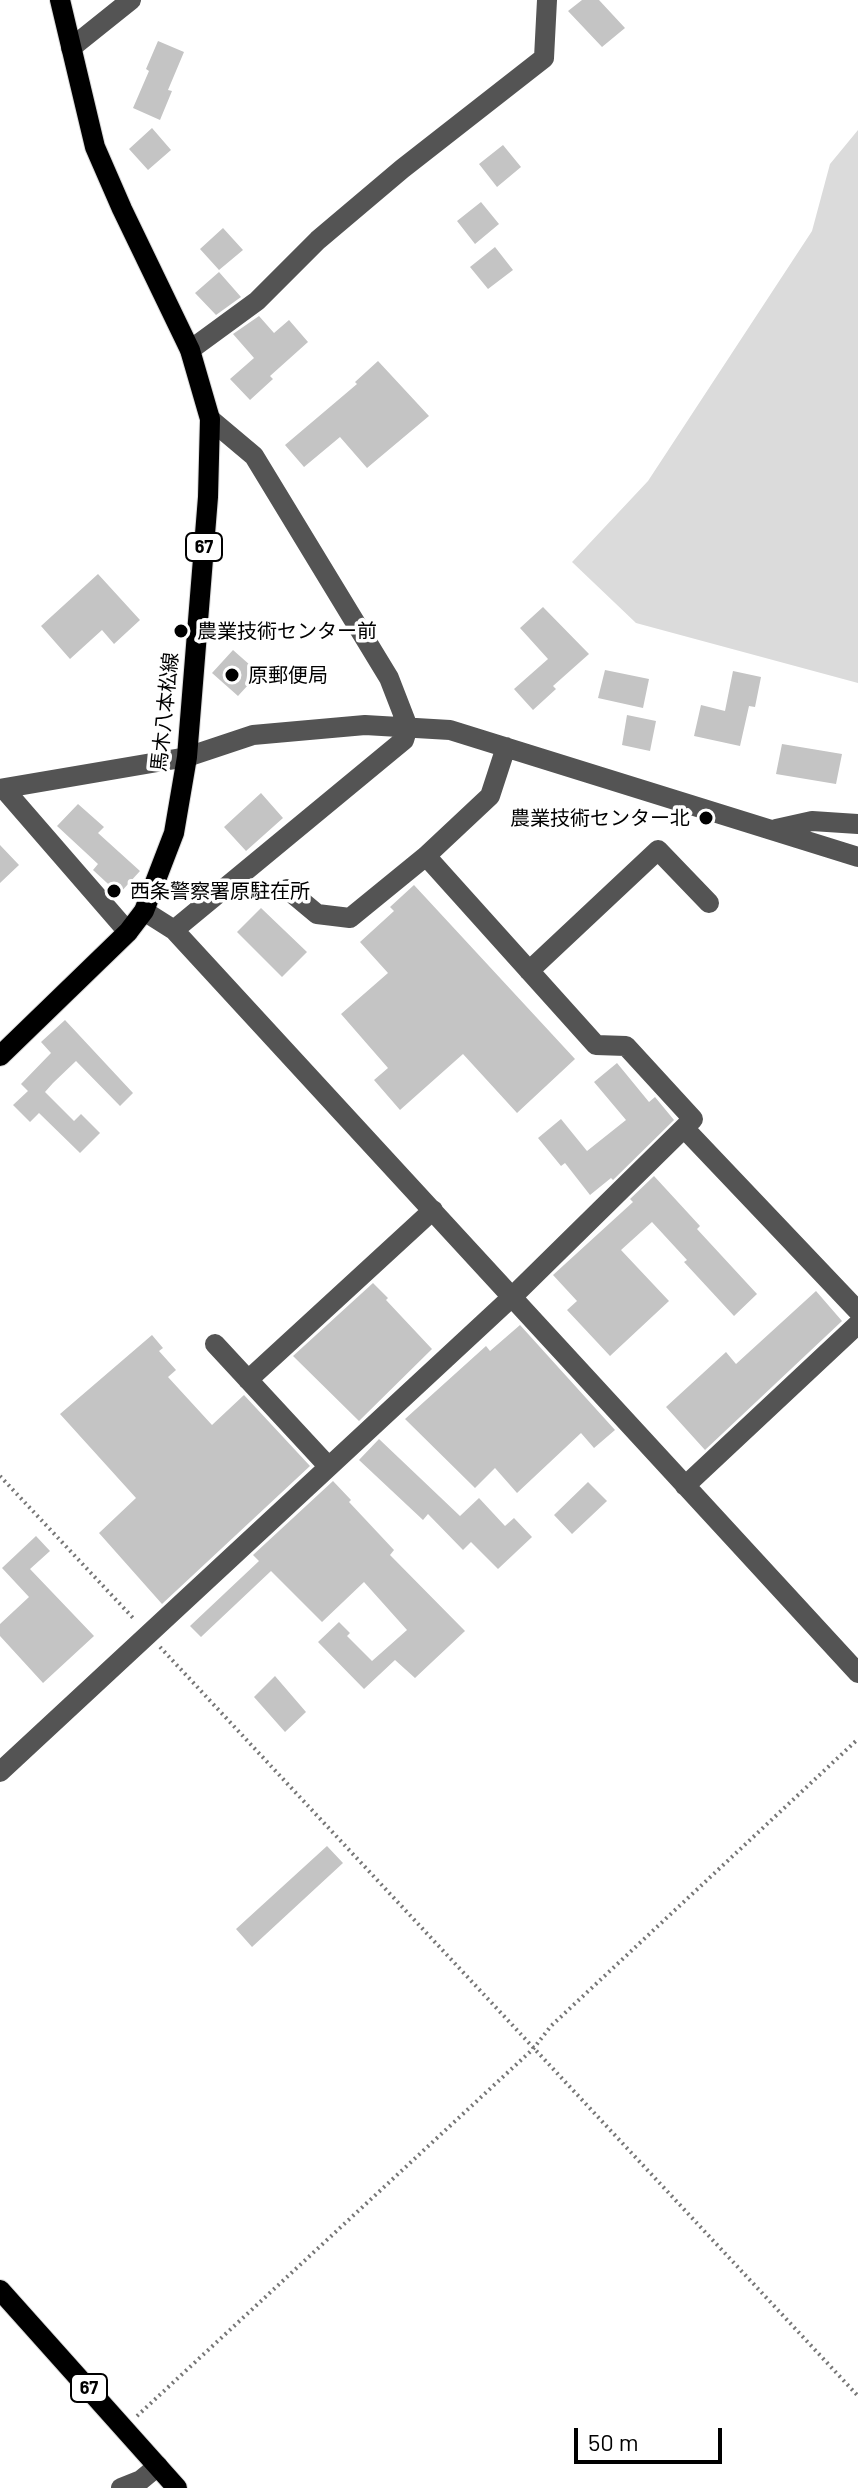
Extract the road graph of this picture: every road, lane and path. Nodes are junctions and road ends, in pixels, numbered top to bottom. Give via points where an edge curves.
1 (60, 0) edge
2 (131, 0) edge
3 (547, 0) edge
4 (71, 48) junction
5 (190, 350) junction
6 (210, 419) junction
7 (408, 727) junction
8 (506, 747) junction
9 (187, 757) junction
10 (2, 789) edge
11 (858, 824) edge
12 (772, 830) junction
13 (426, 856) junction
14 (858, 857) edge
15 (287, 889) dead end
16 (709, 903) dead end
17 (144, 911) junction
18 (174, 930) junction
19 (128, 932) junction
20 (529, 971) junction
21 (0, 1056) edge
22 (684, 1128) junction
23 (433, 1210) junction
24 (513, 1296) junction
25 (858, 1311) edge
26 (858, 1324) edge
27 (215, 1344) dead end
28 (248, 1380) junction
29 (328, 1466) junction
30 (0, 1476) edge
31 (685, 1486) junction
32 (149, 1635) junction
33 (858, 1673) edge
34 (858, 1739) edge
35 (0, 1772) edge
36 (533, 2049) junction
37 (0, 2290) edge
38 (858, 2396) edge
39 (125, 2427) junction
40 (158, 2466) junction
41 (121, 2488) edge
42 (177, 2488) edge

1 - 4 main road, 馬木八本松線 / 67
2 - 4 street
3 - 5 street via 544,58 318,240 257,301
4 - 5 main road, 馬木八本松線 / 67 via 95,147
5 - 6 main road, 馬木八本松線 / 67
6 - 7 street via 254,456 389,678
6 - 9 main road, 馬木八本松線 / 67
7 - 8 street via 450,730
7 - 9 street via 365,725 253,735
7 - 18 street via 404,740
8 - 12 street
8 - 13 street via 490,796
9 - 10 street
9 - 17 main road, 馬木八本松線 / 67 via 174,833
10 - 19 street
11 - 12 street via 812,821
12 - 14 street
13 - 15 street via 350,918 317,914
13 - 20 street
16 - 20 street via 658,850
17 - 18 street
17 - 19 main road, 馬木八本松線 / 67
18 - 23 street
19 - 21 main road, 馬木八本松線 / 67
20 - 22 street via 596,1045 626,1046 693,1119
22 - 24 street
22 - 25 street
23 - 24 street
23 - 28 street
24 - 29 street
24 - 31 street
26 - 31 street
27 - 28 street
28 - 29 street
29 - 32 street
30 - 32 path
31 - 33 street
32 - 35 street
32 - 36 path
34 - 36 path via 551,2026
36 - 38 path
36 - 39 path
37 - 39 main road, 67
39 - 40 main road, 67
40 - 41 street
40 - 42 main road, 67

